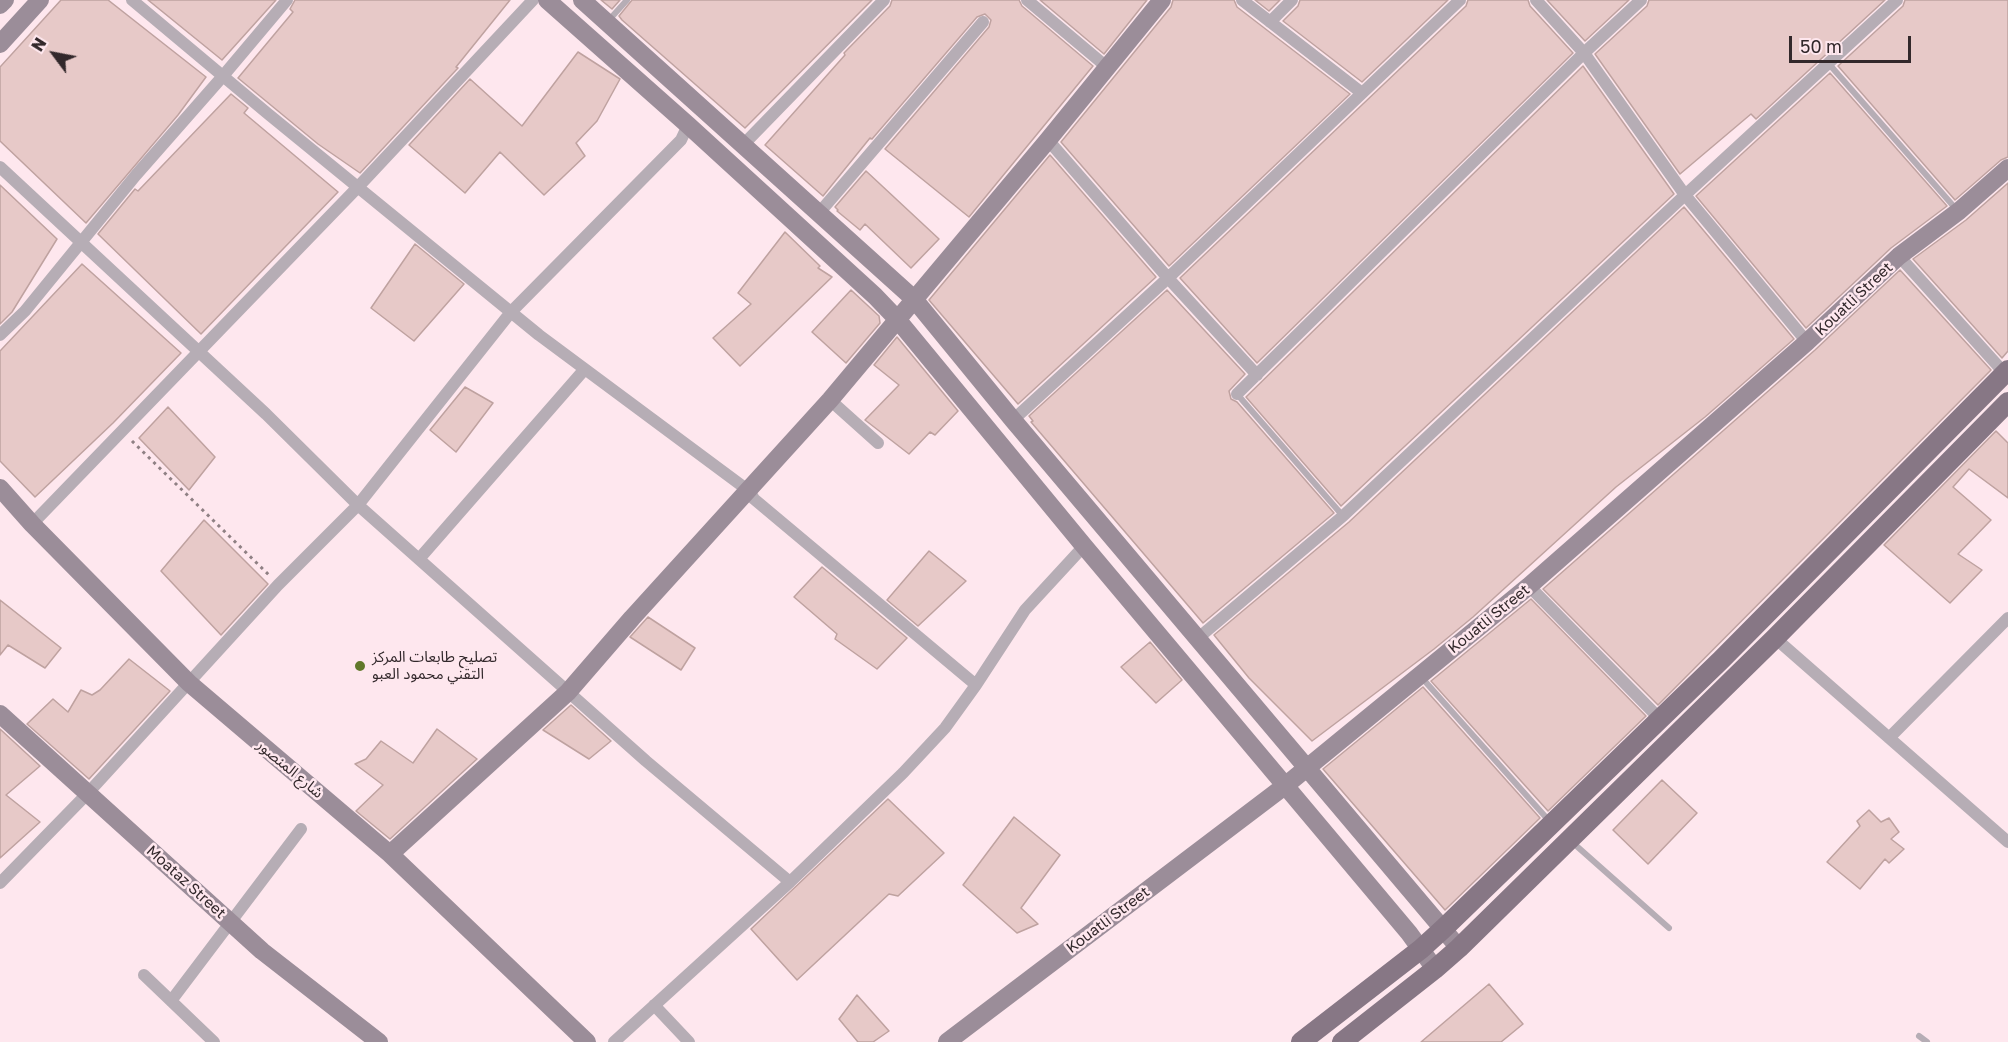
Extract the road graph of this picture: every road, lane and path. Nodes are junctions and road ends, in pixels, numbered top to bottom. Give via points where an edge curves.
1 (5, 0) edge
2 (40, 0) edge
3 (132, 0) edge
4 (287, 0) edge
5 (533, 0) edge
6 (547, 0) edge
7 (582, 0) edge
8 (627, 0) edge
9 (884, 0) edge
10 (1027, 0) edge
11 (1162, 0) edge
12 (1242, 0) edge
13 (1292, 0) edge
14 (1460, 0) edge
15 (1536, 0) edge
16 (1641, 0) edge
17 (1897, 0) edge
18 (0, 6) edge
19 (606, 22) junction
20 (983, 22) dead end
21 (1270, 22) junction
22 (0, 44) edge
23 (1584, 53) junction
24 (1829, 64) junction
25 (1108, 68) junction
26 (223, 76) junction
27 (1362, 93) junction
28 (688, 125) junction
29 (1048, 140) junction
30 (743, 145) junction
31 (0, 166) edge
32 (2008, 168) edge
33 (358, 187) junction
34 (1685, 195) junction
35 (1959, 211) junction
36 (819, 213) junction
37 (82, 243) junction
38 (1899, 256) junction
39 (1168, 278) junction
40 (914, 299) junction
41 (511, 312) junction
42 (897, 319) junction
43 (0, 335) edge
44 (1808, 342) junction
45 (198, 351) junction
46 (584, 370) junction
47 (2007, 373) edge
48 (1257, 375) junction
49 (1237, 394) joint
50 (830, 400) junction
51 (2008, 402) edge
52 (1013, 420) junction
53 (123, 432) junction
54 (878, 443) dead end
55 (0, 488) edge
56 (749, 491) junction
57 (357, 505) junction
58 (1343, 516) junction
59 (32, 524) junction
60 (1084, 546) junction
61 (419, 559) junction
62 (278, 585) junction
63 (1529, 585) junction
64 (2008, 618) edge
65 (1775, 638) junction
66 (1197, 639) junction
67 (1419, 675) junction
68 (189, 683) junction
69 (976, 685) junction
70 (568, 692) junction
71 (0, 715) edge
72 (1660, 719) junction
73 (1889, 738) junction
74 (1306, 768) junction
75 (1286, 785) junction
76 (88, 793) junction
77 (1552, 824) junction
78 (301, 829) dead end
79 (1570, 840) junction
80 (2008, 842) edge
81 (390, 854) junction
82 (790, 882) junction
83 (0, 883) edge
84 (231, 922) junction
85 (1669, 928) dead end
86 (1443, 929) junction
87 (1459, 948) junction
88 (1421, 949) junction
89 (1435, 969) junction
90 (144, 975) dead end
91 (171, 1001) junction
92 (654, 1005) junction
93 (1919, 1036) dead end
94 (212, 1041) edge
95 (379, 1042) edge
96 (587, 1042) edge
97 (614, 1042) edge
98 (689, 1042) edge
99 (947, 1042) edge
100 (1301, 1042) edge
101 (1342, 1042) edge
102 (1926, 1042) edge

1 - 18 street
2 - 22 street
3 - 26 street
4 - 26 street
5 - 33 street
6 - 28 street
7 - 19 street
8 - 19 lane
9 - 30 street
10 - 25 street
11 - 25 street
12 - 21 street
13 - 21 street
14 - 27 street
15 - 23 street
16 - 23 street
17 - 24 street
19 - 30 street
20 - 36 street
21 - 27 street
23 - 34 street
23 - 48 street
24 - 34 street
24 - 35 lane
25 - 29 street
26 - 33 street
26 - 37 street
27 - 39 street
28 - 41 street via 681,140
28 - 42 street
29 - 39 street
29 - 40 street
30 - 36 street
31 - 37 street
32 - 35 street, Kouatli Street
33 - 41 street
33 - 45 street
34 - 44 street
34 - 58 street
35 - 38 street, Kouatli Street
36 - 40 street
37 - 43 street
37 - 45 street
38 - 44 street, Kouatli Street
38 - 47 street
39 - 48 street
39 - 52 street
40 - 42 street
40 - 52 street
41 - 46 street
41 - 57 street
42 - 50 street
42 - 60 street
44 - 63 street, Kouatli Street
45 - 53 street
45 - 57 street
46 - 56 street
46 - 61 street
47 - 72 main road
48 - 49 street
49 - 58 lane
50 - 54 street
50 - 56 street
51 - 65 main road
52 - 66 street
53 - 59 street
53 - 62 path
55 - 59 street, شارع المنصور
56 - 69 street via 754,500
56 - 70 street
57 - 61 street
57 - 62 street
58 - 66 street
59 - 68 street, شارع المنصور
60 - 69 street via 1025,610
60 - 75 street
61 - 70 street
62 - 68 street
63 - 67 street, Kouatli Street
63 - 72 street
64 - 73 street
65 - 73 street
65 - 79 main road
66 - 74 street
67 - 74 street, Kouatli Street
67 - 77 lane
68 - 76 street
68 - 81 street, شارع المنصور
69 - 82 street via 945,728 903,773
70 - 81 street
70 - 82 street
71 - 76 street, Moataz Street
72 - 77 main road
73 - 80 street
74 - 75 street, Kouatli Street
74 - 86 street
75 - 88 street
75 - 99 street, Kouatli Street
76 - 83 street
76 - 84 street, Moataz Street
77 - 86 main road
78 - 84 street
79 - 85 lane
79 - 87 main road
81 - 96 street, شارع المنصور
82 - 92 street
84 - 91 street
84 - 95 street, Moataz Street via 262,951
86 - 87 street
86 - 88 main road
87 - 89 main road
88 - 89 street
88 - 100 main road
89 - 101 main road
90 - 91 street
91 - 94 street
92 - 97 street
92 - 98 street
93 - 102 lane

